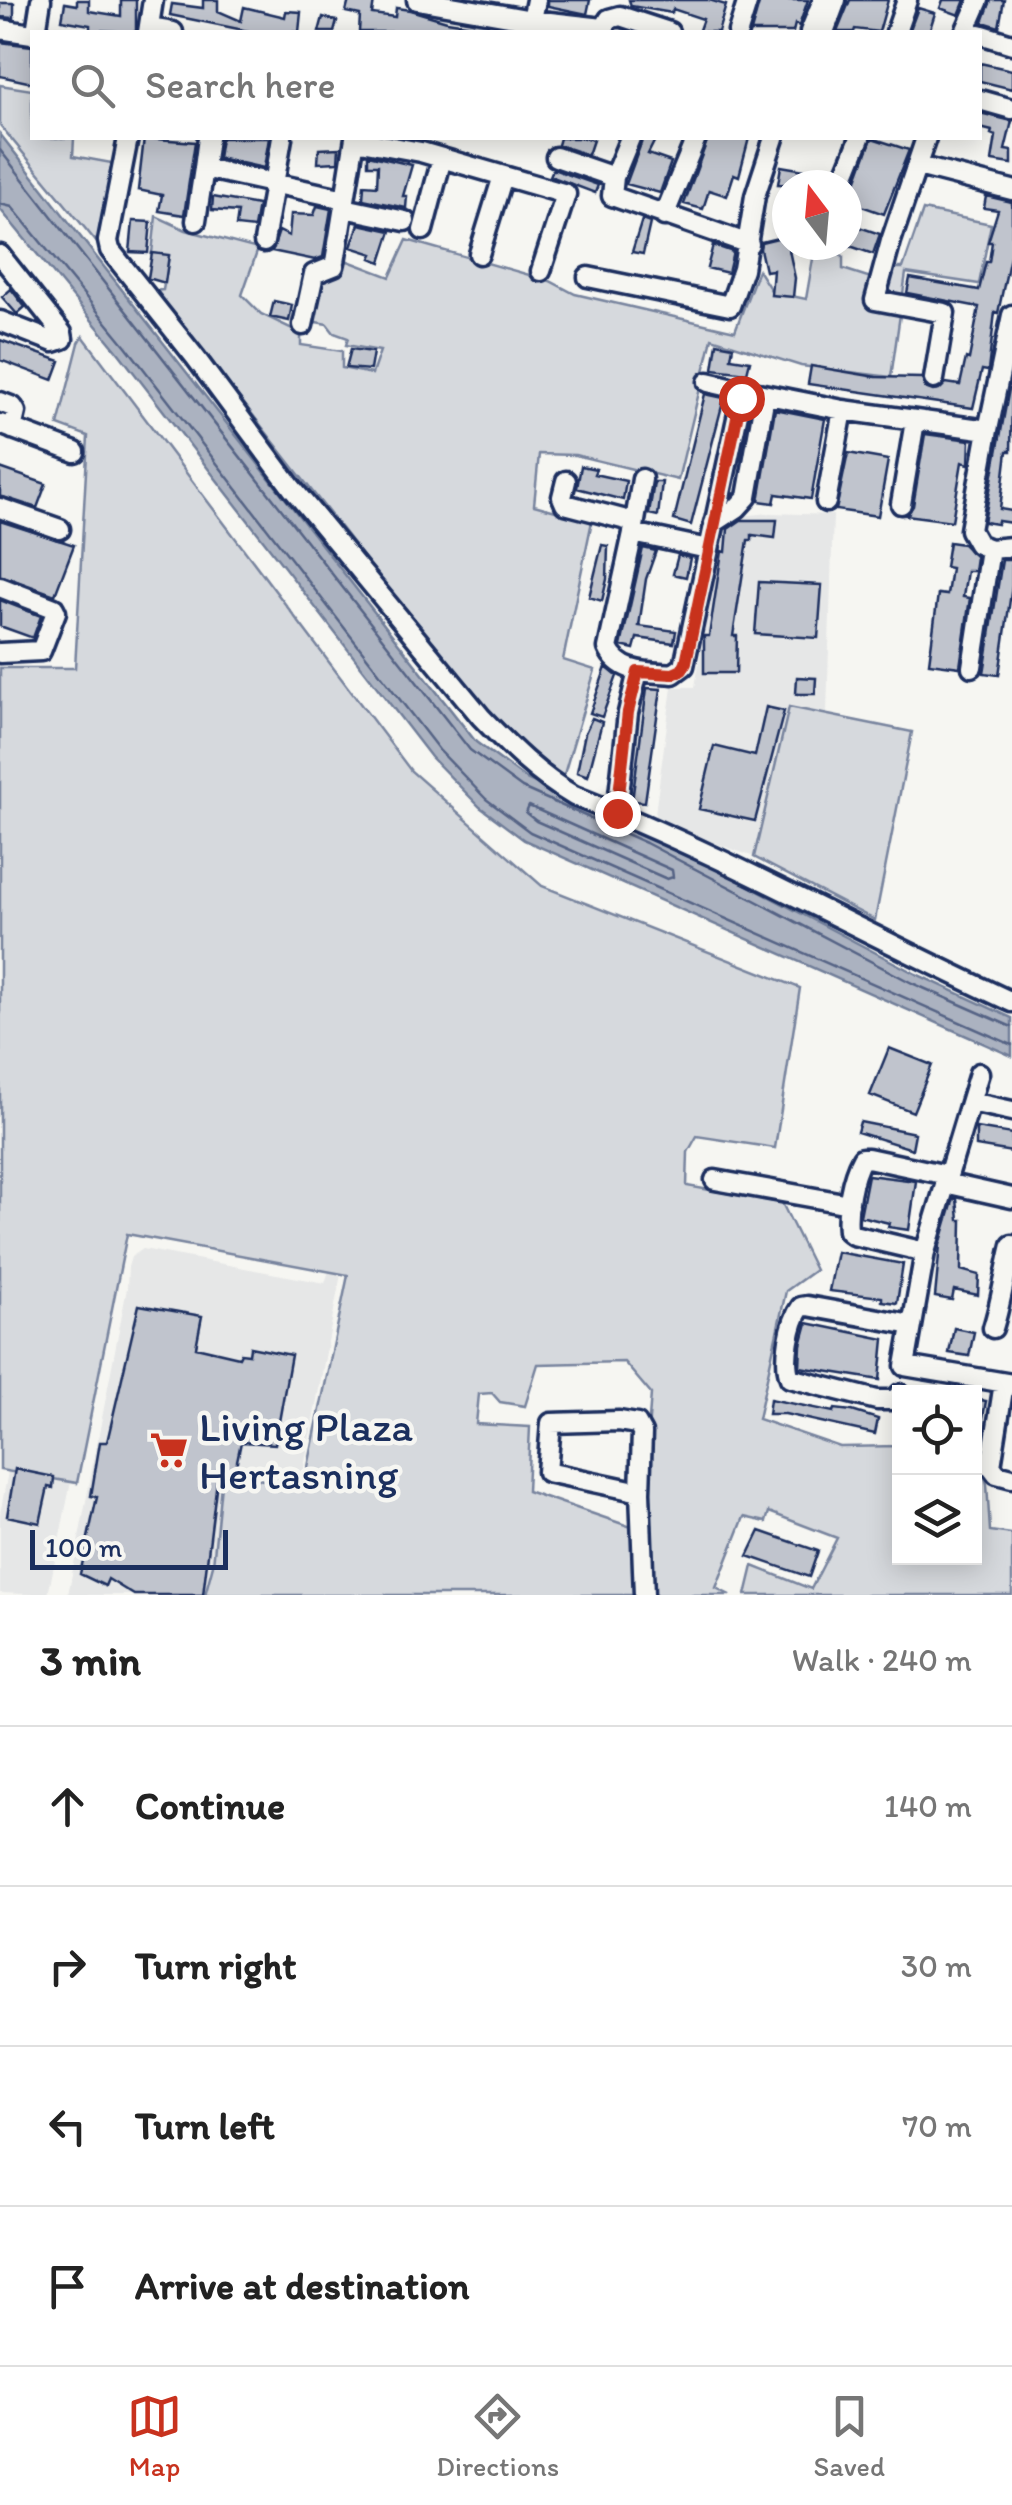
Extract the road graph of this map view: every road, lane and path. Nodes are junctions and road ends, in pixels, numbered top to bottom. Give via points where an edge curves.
1 (41, 0) edge
2 (153, 0) edge
3 (416, 0) edge
4 (536, 0) edge
5 (748, 0) edge
6 (823, 0) edge
7 (836, 0) edge
8 (908, 0) edge
9 (978, 0) edge
10 (468, 5) edge
11 (532, 20) junction
12 (0, 29) edge
13 (35, 30) edge
14 (148, 30) edge
15 (603, 30) edge
16 (663, 30) edge
17 (739, 30) edge
18 (811, 30) edge
19 (825, 30) edge
20 (897, 30) edge
21 (971, 30) edge
22 (30, 33) edge
23 (982, 35) edge
24 (1012, 44) edge
25 (982, 101) edge
26 (1012, 109) edge
27 (128, 140) edge
28 (208, 140) edge
29 (282, 140) edge
30 (355, 140) edge
31 (360, 140) edge
32 (629, 140) edge
33 (695, 140) edge
34 (773, 140) edge
35 (859, 140) edge
36 (921, 140) edge
37 (556, 157) dead end
38 (442, 158) junction
39 (918, 166) junction
40 (204, 168) junction
41 (847, 170) edge
42 (503, 176) junction
43 (614, 177) junction
44 (276, 184) junction
45 (1012, 190) edge
46 (345, 204) junction
47 (664, 216) junction
48 (196, 221) dead end
49 (264, 242) dead end
50 (749, 244) junction
51 (479, 254) dead end
52 (0, 255) edge
53 (541, 271) dead end
54 (588, 277) dead end
55 (1012, 315) edge
56 (0, 321) edge
57 (303, 324) dead end
58 (1007, 364) edge
59 (934, 379) dead end
60 (708, 382) dead end
61 (743, 390) junction
62 (765, 395) junction
63 (0, 402) edge
64 (843, 410) junction
65 (916, 421) junction
66 (6, 426) edge
67 (988, 430) junction
68 (75, 452) dead end
69 (642, 480) dead end
70 (566, 481) dead end
71 (826, 502) dead end
72 (901, 504) dead end
73 (0, 508) edge
74 (714, 524) junction
75 (633, 528) junction
76 (60, 530) dead end
77 (990, 548) junction
78 (1012, 548) edge
79 (708, 549) junction
80 (0, 588) edge
81 (0, 653) edge
82 (972, 667) dead end
83 (638, 672) junction
84 (617, 813) junction
85 (1012, 1002) edge
86 (979, 1073) dead end
87 (971, 1102) junction
88 (1012, 1111) edge
89 (946, 1179) junction
90 (715, 1180) dead end
91 (1012, 1198) edge
92 (849, 1204) junction
93 (1012, 1244) edge
94 (925, 1252) junction
95 (1009, 1290) edge
96 (912, 1325) junction
97 (993, 1328) dead end
98 (905, 1366) junction
99 (1008, 1384) edge
100 (901, 1385) edge
101 (892, 1399) edge
102 (1012, 1478) edge
103 (640, 1492) junction
104 (644, 1595) edge

1 - 13 street
2 - 14 street
3 - 10 street
4 - 11 street
5 - 17 street
6 - 18 street
7 - 19 street
8 - 20 street
9 - 21 street
10 - 11 street
11 - 15 street
12 - 22 street
15 - 16 street via 619,16
23 - 24 street
25 - 26 street
27 - 84 street via 108,247 292,488 482,717 554,784
28 - 40 street
29 - 44 street
30 - 46 street
31 - 38 street
32 - 43 street
33 - 47 street
34 - 50 street via 755,196
35 - 41 street
36 - 39 street
37 - 43 street
38 - 42 street
38 - 46 street via 414,225
39 - 45 street
39 - 59 street via 875,300 945,313
40 - 44 street
40 - 48 street
42 - 51 street
42 - 53 street via 566,194
43 - 47 street via 617,200
44 - 46 street
44 - 49 street
46 - 57 street via 334,266 314,274
47 - 50 street
50 - 54 street via 730,306
52 - 56 street via 63,339 54,342
55 - 58 street
58 - 67 street
60 - 61 street
61 - 62 street
61 - 74 street
62 - 64 street
62 - 74 street via 746,497
63 - 66 street via 16,412
64 - 65 street
64 - 71 street
65 - 67 street
65 - 72 street
66 - 68 street
67 - 77 street via 970,530 978,544
69 - 75 street
70 - 75 street via 565,504
73 - 76 street
74 - 79 street
75 - 79 street
75 - 83 street via 608,648 618,663
77 - 78 street
77 - 82 street
79 - 83 street via 682,670
80 - 81 street via 56,612 41,651
83 - 84 street
84 - 85 street
86 - 87 street
87 - 88 street
87 - 89 street
89 - 91 street
89 - 92 street via 862,1158
89 - 94 street
90 - 92 street
92 - 94 street via 853,1235
93 - 95 street via 1004,1278
94 - 96 street
95 - 97 street
96 - 98 street
96 - 101 street via 807,1306 795,1317 790,1378
98 - 99 street
98 - 100 street
99 - 102 street via 991,1466
103 - 103 street via 637,1424 551,1422 547,1472
103 - 104 street

